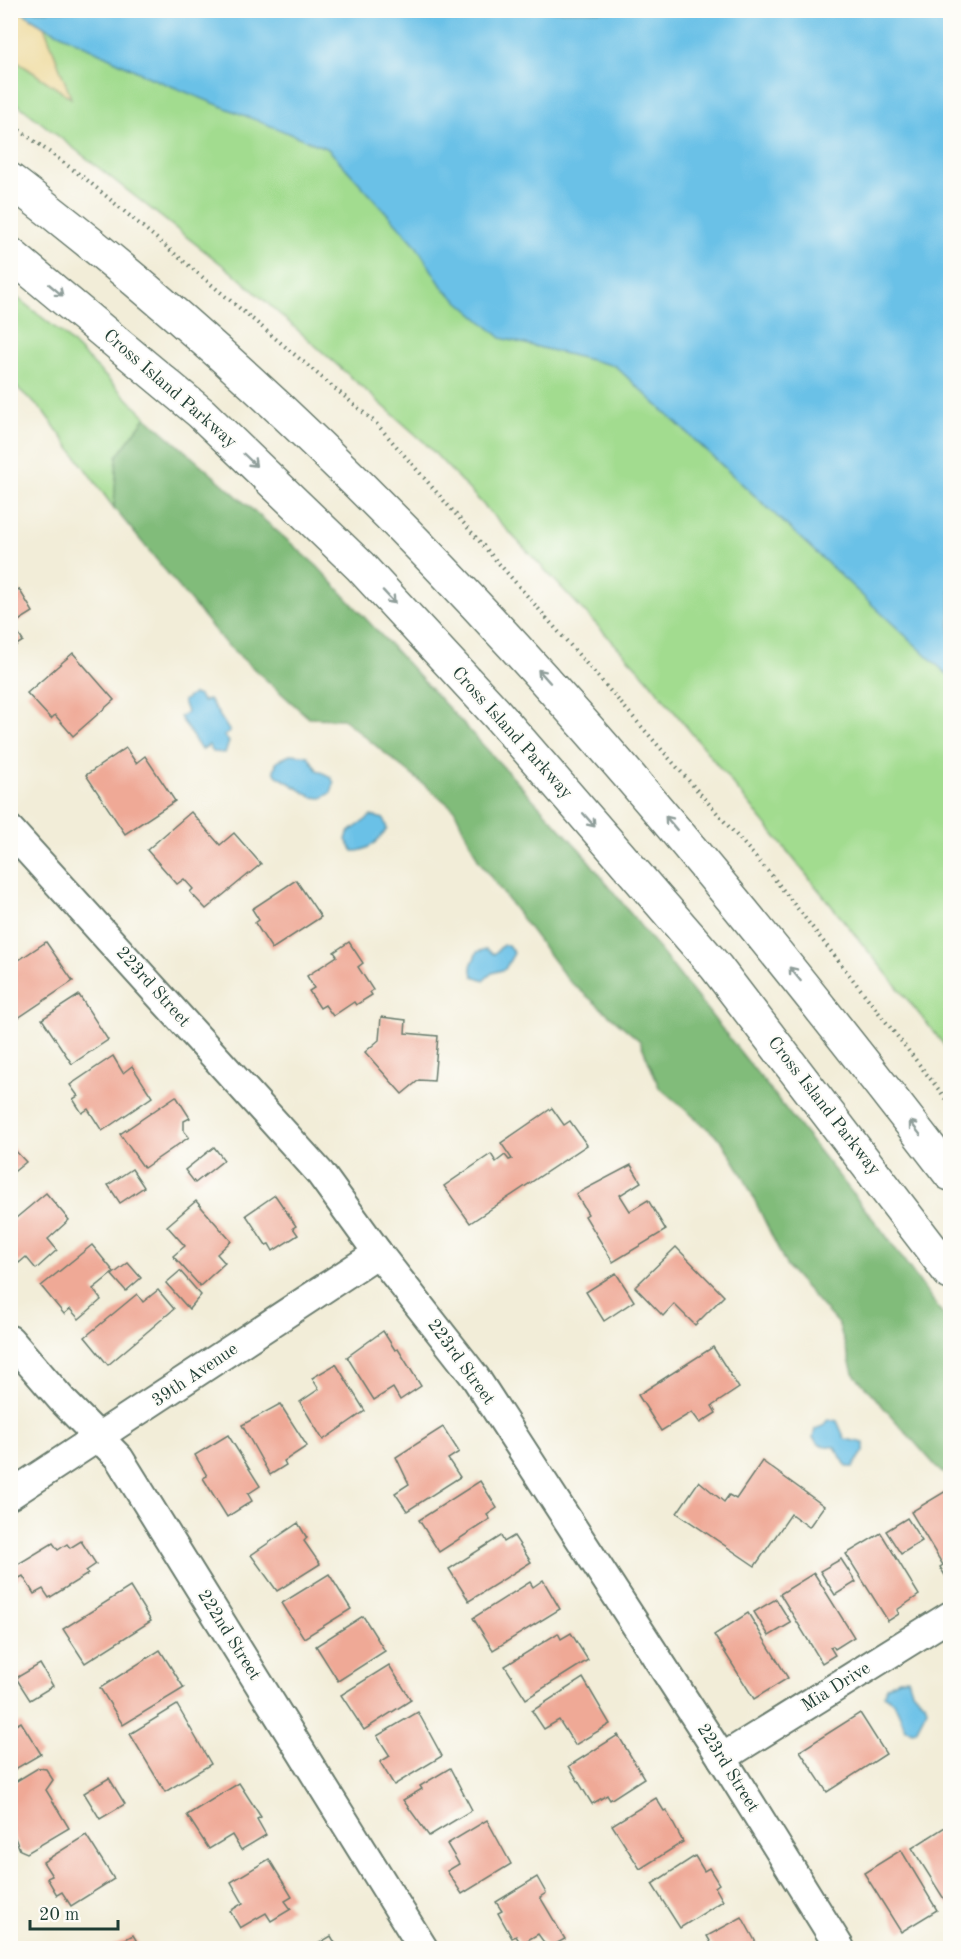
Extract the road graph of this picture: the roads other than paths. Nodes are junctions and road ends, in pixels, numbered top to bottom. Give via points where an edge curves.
1 (10, 180) edge
2 (10, 254) edge
3 (11, 833) edge
4 (951, 1174) edge
5 (378, 1253) junction
6 (951, 1273) edge
7 (10, 1340) edge
8 (100, 1438) junction
9 (10, 1495) edge
10 (951, 1616) edge
11 (722, 1758) junction
12 (423, 1948) edge
13 (840, 1948) edge

4 -> 1 highway via 675,827 545,677 408,532 230,361 71,226
2 -> 6 highway, Cross Island Parkway via 201,413 360,566 717,967
3 - 5 street, 223rd Street via 320,1173
5 - 8 street, 39th Avenue
5 - 11 street, 223rd Street via 475,1377
7 - 8 street, 222nd Street
8 - 9 street, 39th Avenue
8 - 12 street, 222nd Street via 119,1458
10 - 11 street, Mia Drive
11 - 13 street, 223rd Street

